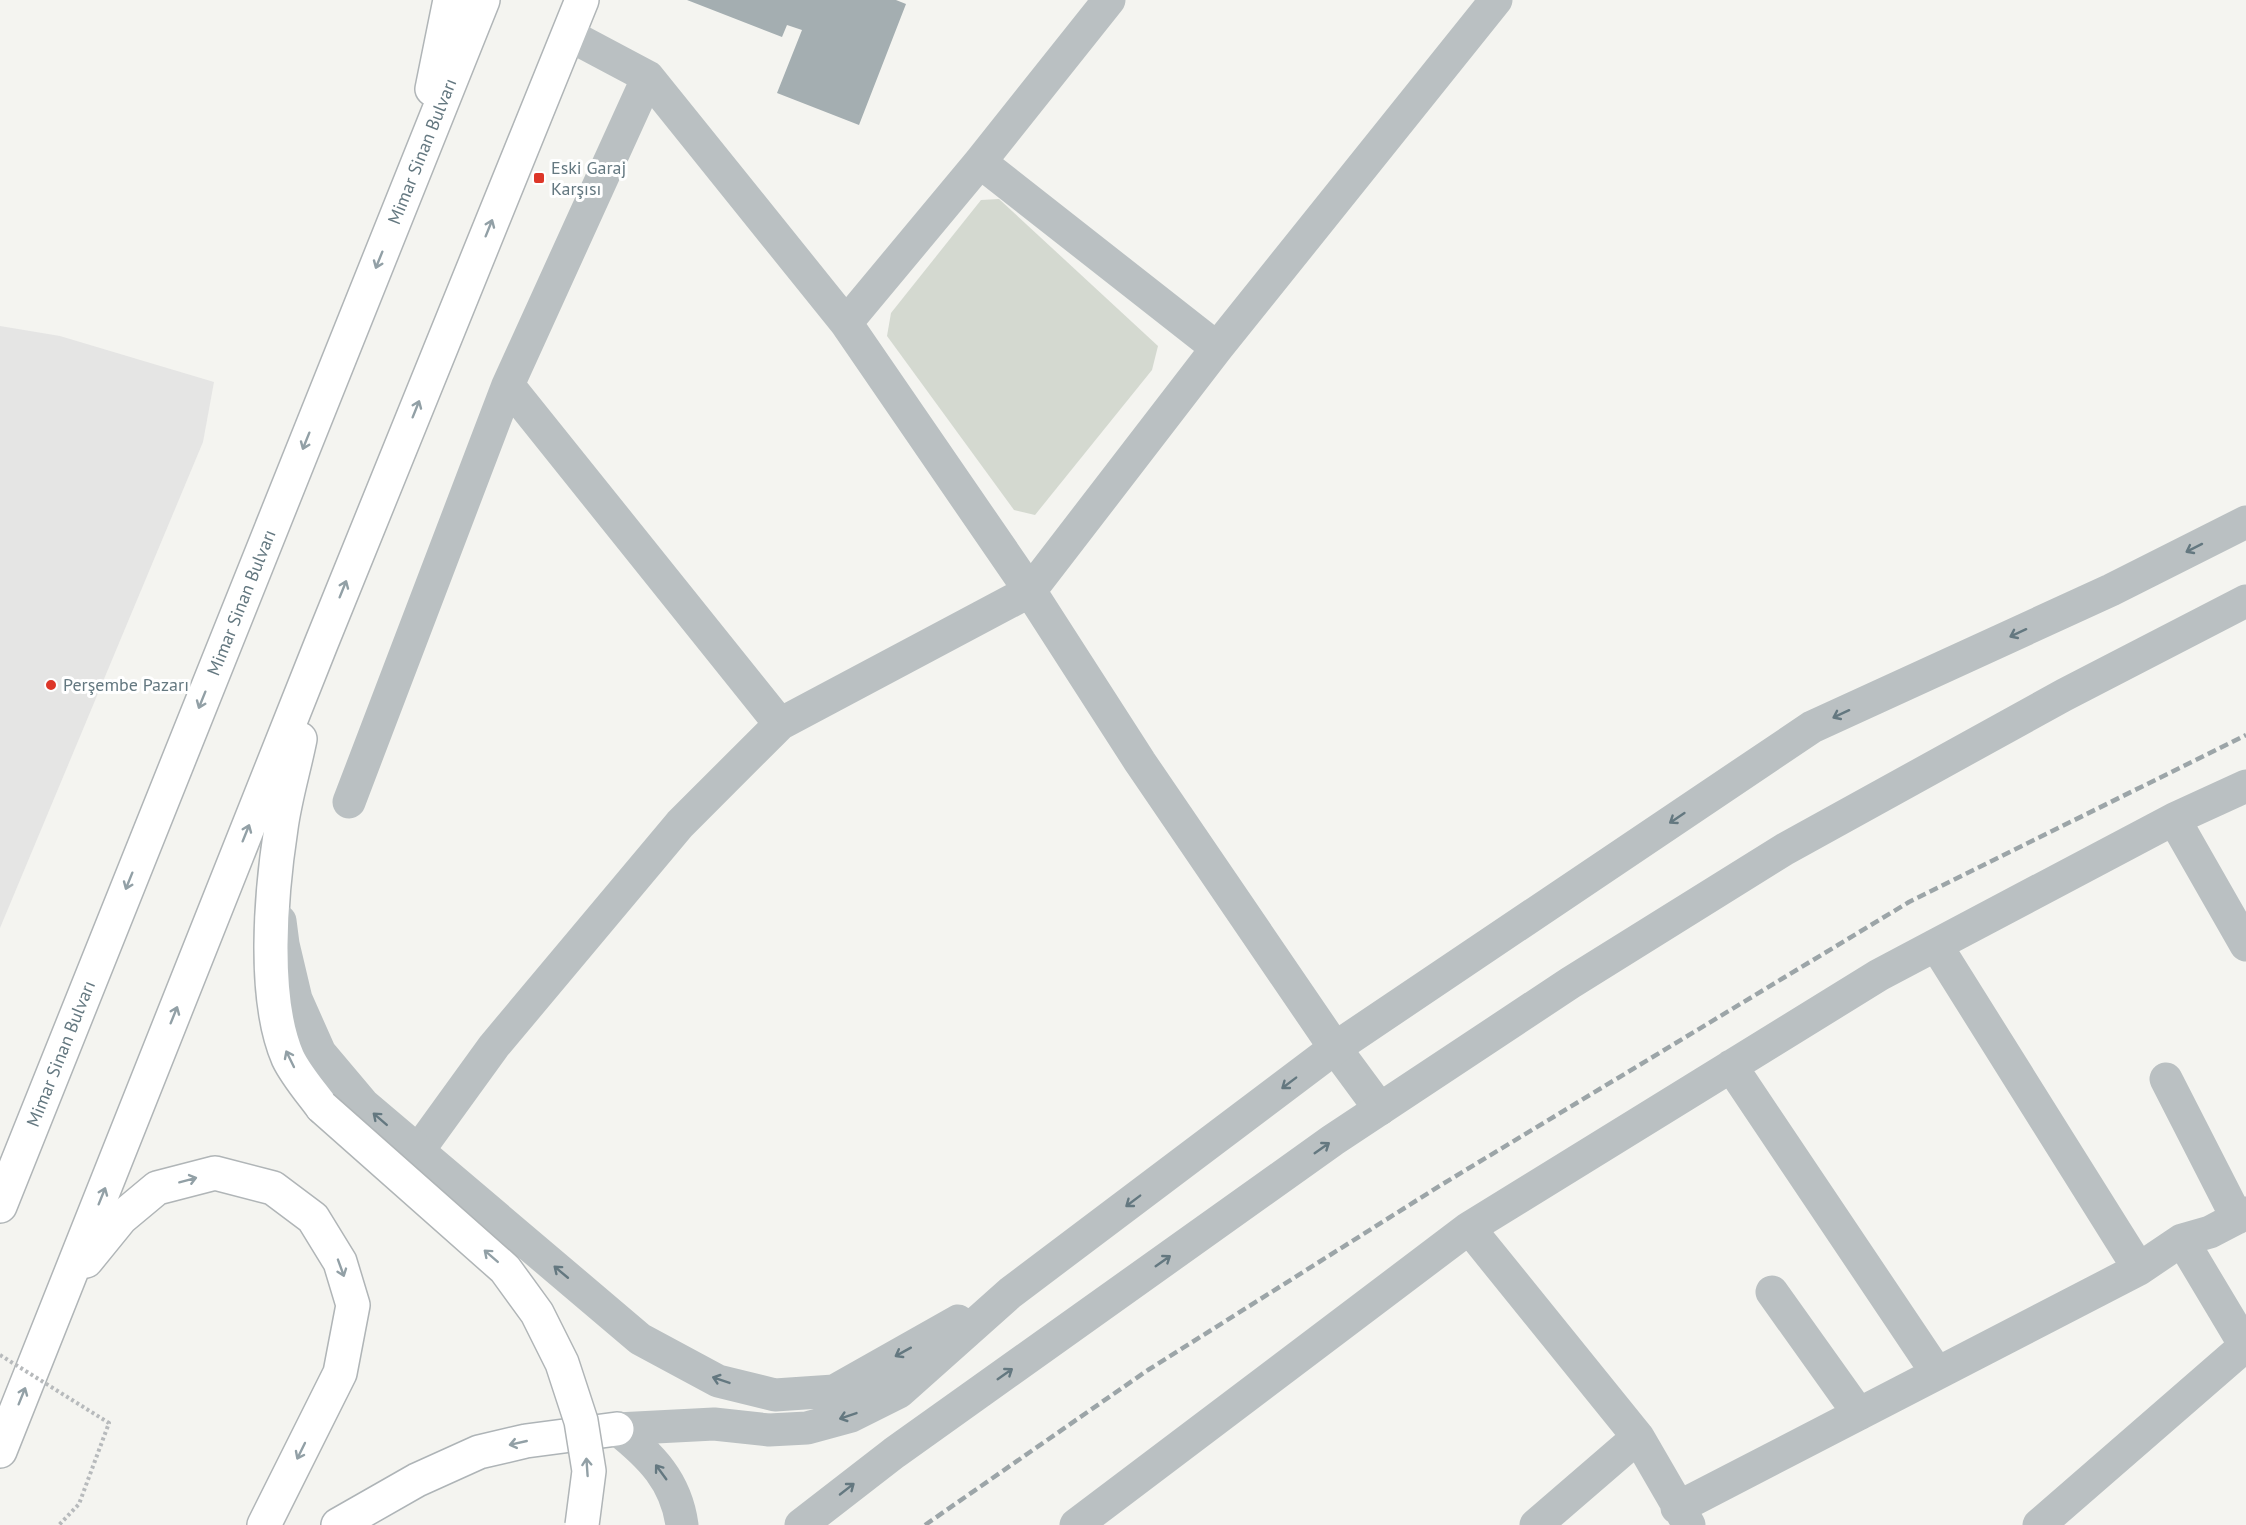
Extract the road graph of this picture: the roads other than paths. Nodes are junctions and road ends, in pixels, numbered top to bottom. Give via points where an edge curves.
1 (450, 0) edge
2 (483, 0) edge
3 (582, 0) edge
4 (593, 0) edge
5 (1109, 0) edge
6 (1496, 0) edge
7 (569, 35) junction
8 (648, 77) junction
9 (980, 162) junction
10 (416, 167) junction
11 (846, 323) junction
12 (1217, 348) junction
13 (508, 385) junction
14 (2246, 522) edge
15 (1030, 591) junction
16 (2246, 601) edge
17 (321, 644) junction
18 (780, 724) junction
19 (2246, 786) edge
20 (348, 802) dead end
21 (2174, 819) junction
22 (275, 885) junction
23 (1936, 945) junction
24 (2246, 945) edge
25 (1335, 1048) junction
26 (1731, 1066) junction
27 (2166, 1079) dead end
28 (1380, 1109) junction
29 (418, 1151) junction
30 (0, 1206) edge
31 (2242, 1216) edge
32 (1469, 1228) junction
33 (2182, 1240) junction
34 (2139, 1269) junction
35 (67, 1283) junction
36 (1772, 1292) dead end
37 (1010, 1293) junction
38 (2246, 1347) edge
39 (1937, 1373) junction
40 (1859, 1414) junction
41 (617, 1429) junction
42 (1638, 1437) junction
43 (0, 1451) edge
44 (1683, 1516) edge
45 (1090, 1521) edge
46 (264, 1525) edge
47 (338, 1525) edge
48 (582, 1525) edge
49 (682, 1525) edge
50 (801, 1525) edge
51 (1536, 1525) edge
52 (2039, 1525) edge

1 - 10 main road
2 - 10 main road, Mimar Sinan Bulvarı
3 - 7 main road
4 - 7 main road
5 - 9 street
6 - 12 street
7 - 8 street
17 -> 7 main road
8 - 11 street
8 - 13 street
9 - 11 street
9 - 12 street
10 -> 30 main road, Mimar Sinan Bulvarı
11 - 15 street
12 - 15 street
13 - 18 street
13 - 20 street
14 -> 25 street via 2111,590 1812,727
15 - 18 street
15 - 25 street via 1140,762
16 - 28 street via 2064,695 1785,849 1570,983
17 - 22 main road via 281,828
35 -> 17 main road
18 - 29 street via 680,824 494,1046
19 - 21 street
21 - 23 street
21 - 24 street
29 -> 22 street via 363,1104 320,1053 296,999
48 -> 22 main road, bridge via 589,1471 581,1421 562,1363 537,1313 505,1269 322,1107 289,1060 275,1018 271,947
23 - 26 street via 1879,975
23 - 34 street
25 - 28 street
25 -> 37 street
26 - 32 street
26 - 39 street
27 - 31 street
50 -> 28 street via 894,1453
37 -> 29 street via 834,1391 775,1395 718,1381 640,1339
31 - 33 street
32 - 42 street
32 - 45 street
33 - 34 street
33 - 38 street
34 - 39 street
43 -> 35 main road
35 -> 46 main road via 121,1218 157,1188 215,1173 273,1188 314,1218 340,1262 353,1305 340,1373
36 - 40 street
37 -> 41 street via 899,1392 851,1416 807,1428 769,1430 714,1424
38 - 52 street
39 - 40 street
40 - 44 street
41 -> 47 main road via 526,1441 479,1452 417,1480
49 -> 41 street via 679,1505 664,1474
42 - 44 street
42 - 51 street

